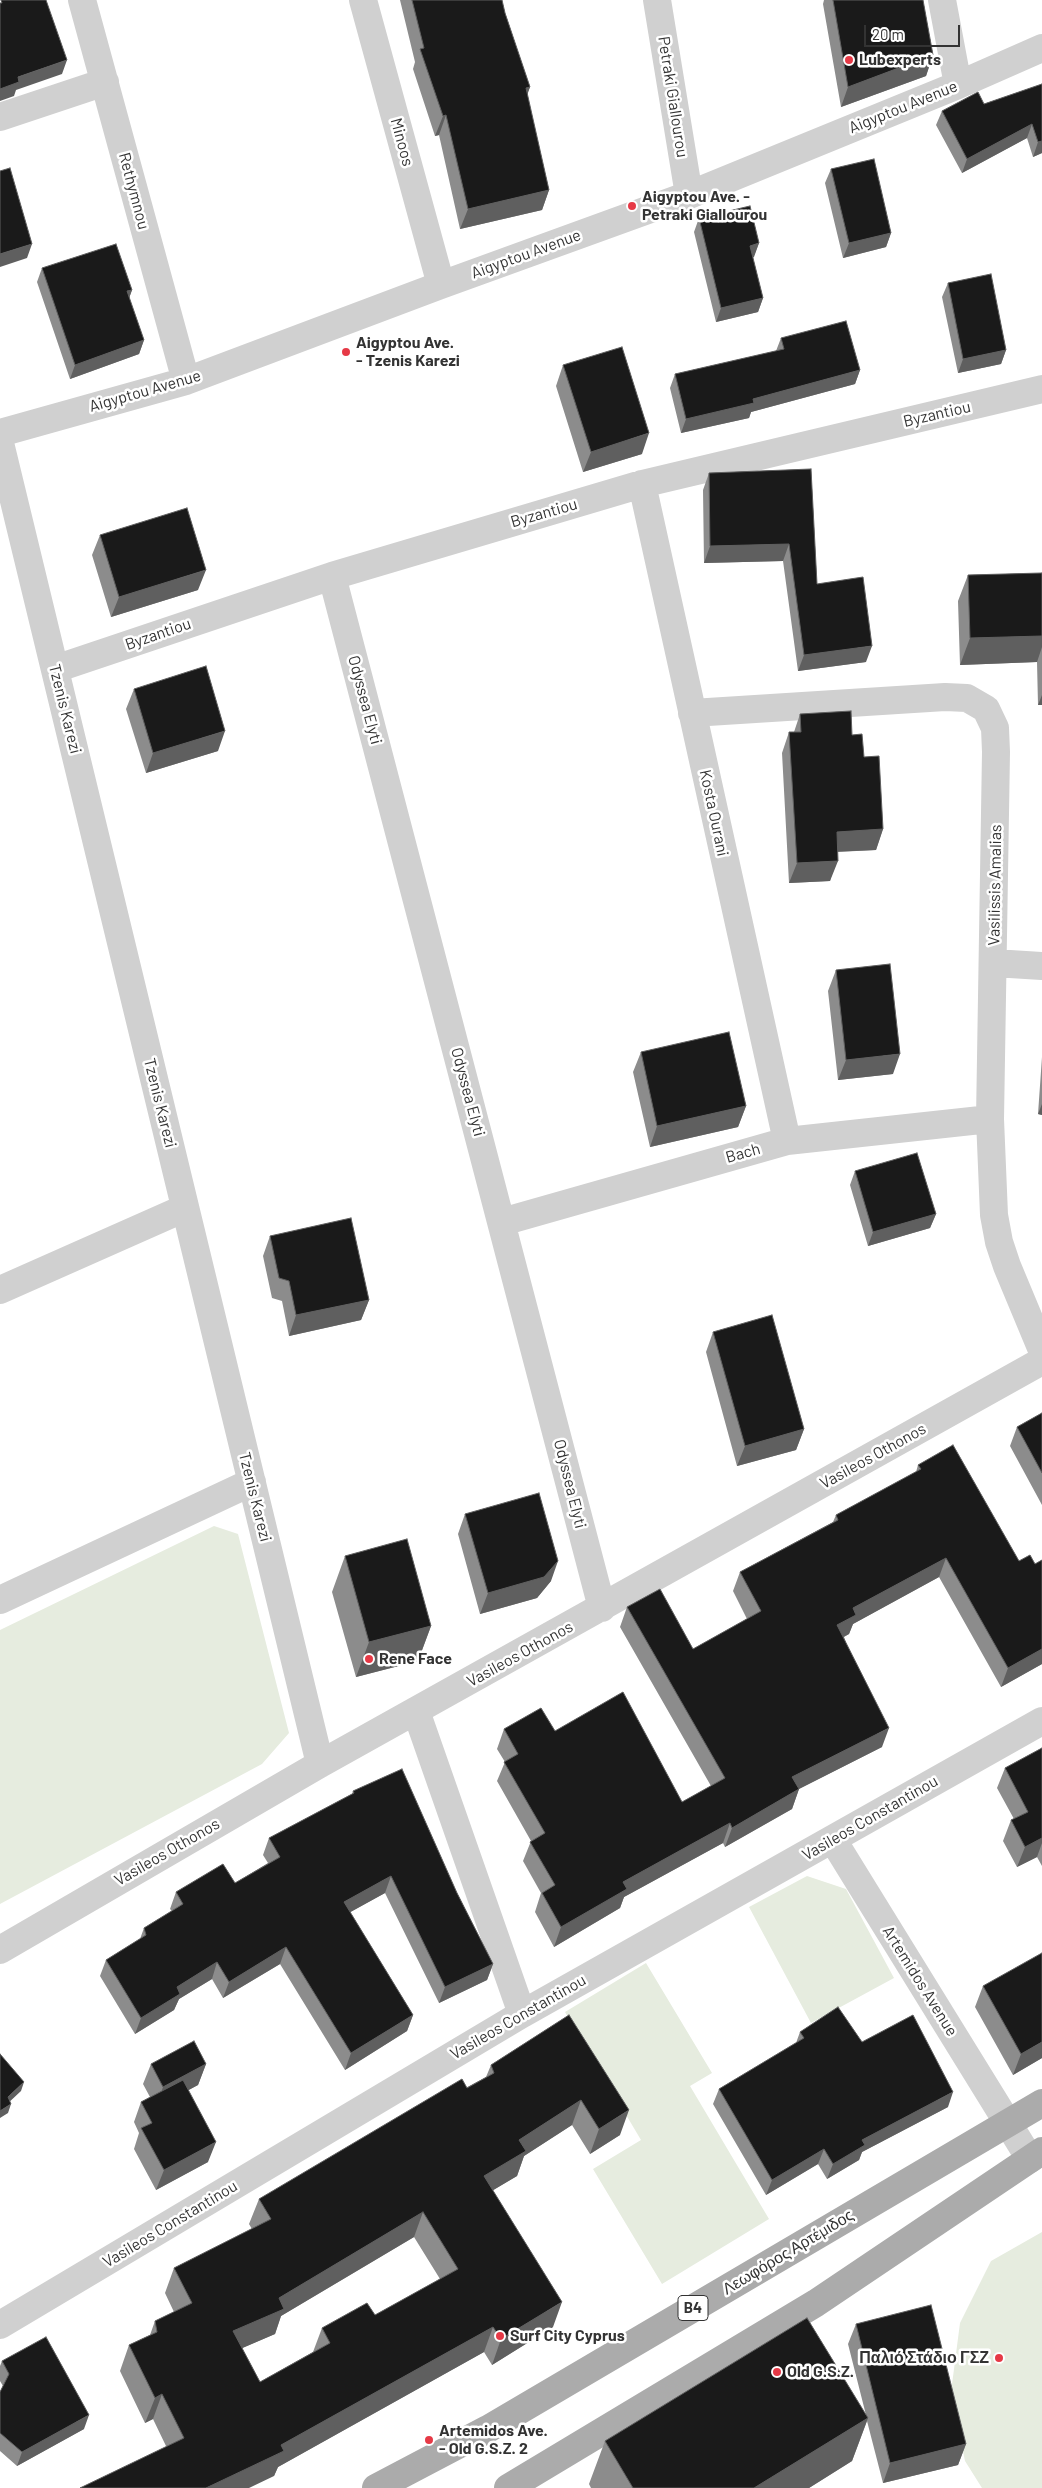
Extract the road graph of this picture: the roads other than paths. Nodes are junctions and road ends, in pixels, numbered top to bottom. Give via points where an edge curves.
1 (82, 0) edge
2 (363, 0) edge
3 (657, 0) edge
4 (942, 0) edge
5 (1042, 48) edge
6 (105, 82) junction
7 (958, 85) junction
8 (0, 117) edge
9 (689, 194) junction
10 (440, 285) junction
11 (186, 381) junction
12 (1042, 389) edge
13 (0, 433) edge
14 (0, 442) edge
15 (642, 484) junction
16 (332, 576) junction
17 (55, 669) junction
18 (692, 713) junction
19 (994, 963) junction
20 (1042, 966) edge
21 (990, 1119) junction
22 (787, 1141) junction
23 (186, 1208) junction
24 (502, 1222) junction
25 (0, 1290) edge
26 (1042, 1350) edge
27 (1042, 1361) edge
28 (252, 1482) junction
29 (0, 1600) edge
30 (602, 1608) junction
31 (416, 1711) junction
32 (1042, 1721) edge
33 (320, 1764) junction
34 (833, 1840) junction
35 (0, 1950) edge
36 (522, 2014) junction
37 (1042, 2103) edge
38 (1008, 2122) junction
39 (1036, 2155) edge
40 (0, 2325) edge
41 (376, 2488) edge
42 (508, 2488) edge

1 - 6 street, Rethymnou
2 - 10 street, Minoos
3 - 9 street, Petraki Giallourou
4 - 7 street
5 - 7 street, Aigyptou Avenue
6 - 8 street
6 - 11 street, Rethymnou
7 - 9 street, Aigyptou Avenue
9 - 10 street, Aigyptou Avenue
10 - 11 street, Aigyptou Avenue
11 - 13 street, Aigyptou Avenue
12 - 15 street, Byzantiou
14 - 17 street, Tzenis Karezi
15 - 16 street, Byzantiou
15 - 18 street, Kosta Ourani
16 - 17 street, Byzantiou
16 - 24 street, Odyssea Elyti
17 - 23 street, Tzenis Karezi
18 - 19 street, Vasilissis Amalias via 945,697 967,698 986,709 995,728 996,752
18 - 22 street, Kosta Ourani
19 - 20 street
19 - 21 street, Vasilissis Amalias
21 - 22 street, Bach
21 - 26 street, Vasilissis Amalias via 994,1215 999,1242
22 - 24 street, Bach
23 - 25 street
23 - 28 street, Tzenis Karezi
24 - 30 street, Odyssea Elyti
27 - 30 street, Vasileos Othonos
28 - 29 street
28 - 33 street, Tzenis Karezi
30 - 31 street, Vasileos Othonos
31 - 33 street, Vasileos Othonos
31 - 36 street
32 - 34 street, Vasileos Constantinou
33 - 35 street, Vasileos Othonos
34 - 36 street, Vasileos Constantinou
34 - 38 street, Artemidos Avenue
36 - 40 street, Vasileos Constantinou
37 - 38 main road, Λεωφόρος Αρτέμιδος / B4
38 - 39 street, Artemidos Avenue
38 - 41 main road, Λεωφόρος Αρτέμιδος / B4 via 488,2429
39 - 42 main road via 816,2303

